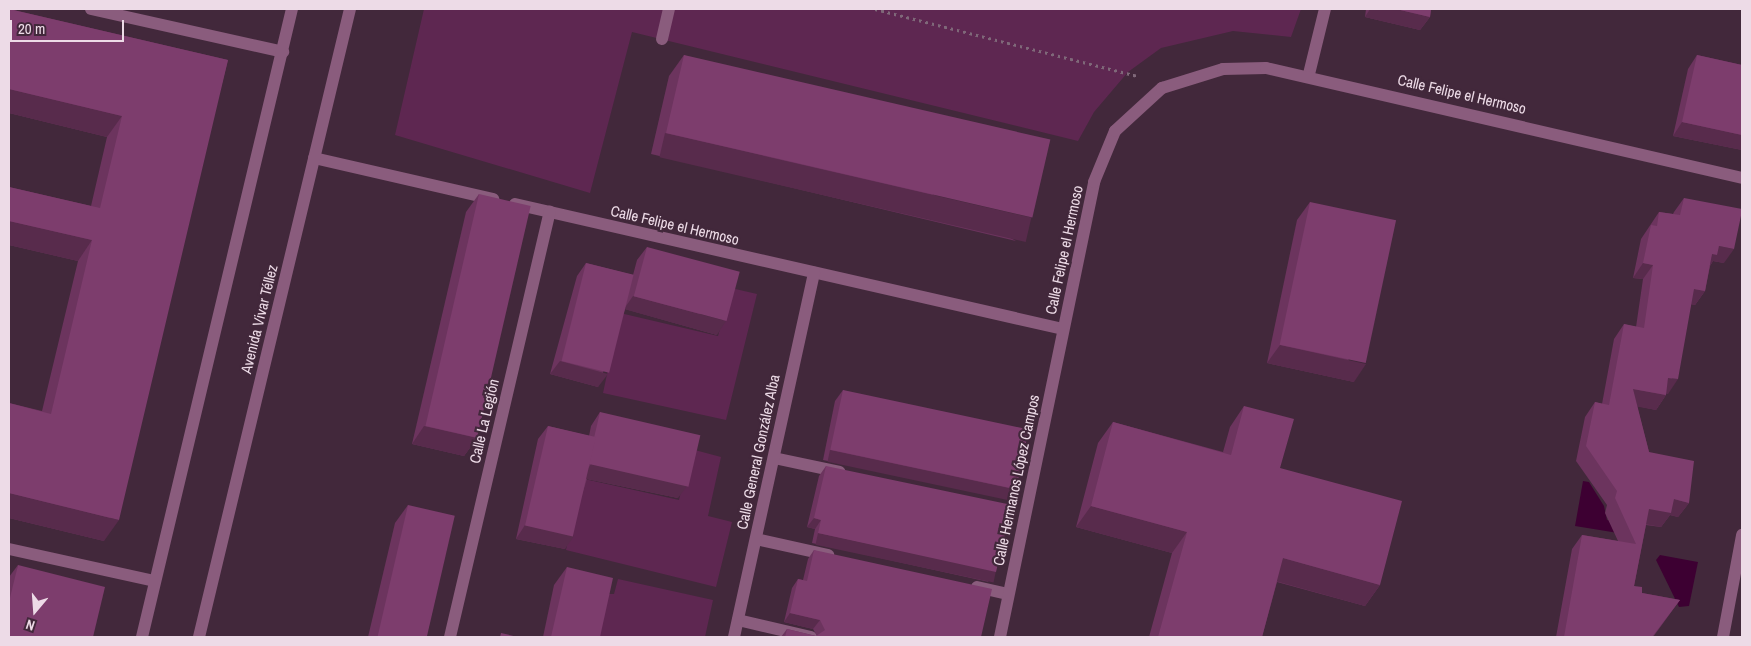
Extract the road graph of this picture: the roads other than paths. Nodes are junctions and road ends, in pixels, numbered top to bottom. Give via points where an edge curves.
1 (91, 9) edge
2 (292, 9) edge
3 (350, 9) edge
4 (669, 9) edge
5 (1325, 9) edge
6 (662, 39) dead end
7 (283, 52) junction
8 (1309, 74) junction
9 (314, 158) junction
10 (1742, 178) edge
11 (550, 212) junction
12 (814, 274) junction
13 (1063, 329) junction
14 (774, 458) junction
15 (851, 474) edge
16 (1742, 535) edge
17 (756, 540) junction
18 (9, 549) edge
19 (843, 558) edge
20 (155, 581) junction
21 (960, 584) edge
22 (1008, 594) junction
23 (738, 620) junction
24 (142, 637) edge
25 (199, 637) edge
26 (450, 637) edge
27 (734, 637) edge
28 (811, 637) edge
29 (1000, 637) edge
30 (1724, 637) edge

1 - 7 street
2 - 7 street
3 - 9 street, Avenida Vivar Téllez
4 - 6 street
5 - 8 street
7 - 20 street
8 - 10 street, Calle Felipe el Hermoso
8 - 13 street, Calle Felipe el Hermoso via 1266,68 1223,69 1162,88 1115,131 1094,182
9 - 11 street, Calle Felipe el Hermoso
9 - 25 street, Avenida Vivar Téllez
11 - 12 street, Calle Felipe el Hermoso
11 - 26 street, Calle La Legión
12 - 13 street, Calle Felipe el Hermoso
12 - 14 street, Calle General González Alba
13 - 22 street, Calle Hermanos López Campos via 1021,510
14 - 15 street
14 - 17 street, Calle General González Alba
16 - 30 street
17 - 19 street
17 - 23 street, Calle General González Alba
18 - 20 street
20 - 24 street
21 - 22 street
22 - 29 street, Calle Hermanos López Campos
23 - 27 street, Calle General González Alba
23 - 28 street

